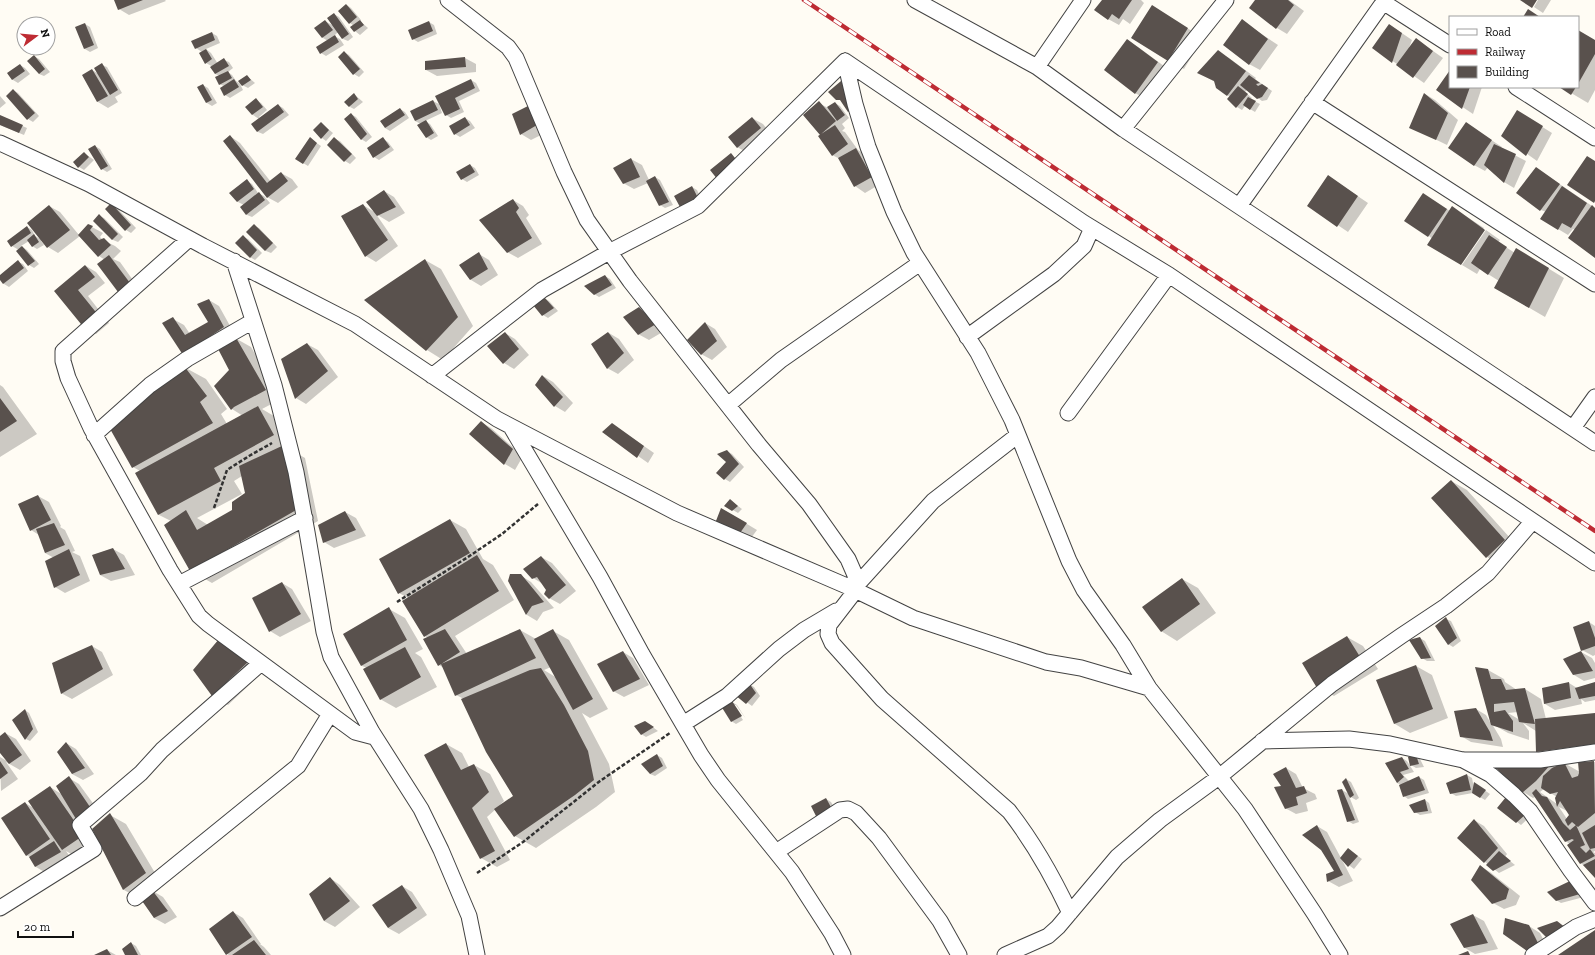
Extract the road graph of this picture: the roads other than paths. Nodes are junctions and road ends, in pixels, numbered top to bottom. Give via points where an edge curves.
1 (448, 0) edge
2 (1083, 0) edge
3 (1226, 0) edge
4 (1384, 1) edge
5 (923, 2) edge
6 (1449, 44) edge
7 (845, 61) junction
8 (1037, 67) junction
9 (1518, 88) edge
10 (1312, 102) junction
11 (1124, 129) junction
12 (1595, 138) edge
13 (0, 143) edge
14 (1239, 206) junction
15 (1092, 228) junction
16 (189, 239) junction
17 (609, 252) junction
18 (234, 261) junction
19 (920, 263) junction
20 (1169, 275) junction
21 (1595, 284) edge
22 (253, 321) junction
23 (967, 337) junction
24 (432, 376) junction
25 (1595, 397) edge
26 (728, 405) junction
27 (1068, 413) dead end
28 (511, 427) junction
29 (1573, 428) junction
30 (94, 435) junction
31 (1018, 435) junction
32 (1595, 443) edge
33 (305, 518) junction
34 (1532, 522) junction
35 (1595, 563) edge
36 (179, 584) junction
37 (856, 588) junction
38 (844, 606) junction
39 (261, 663) junction
40 (1149, 688) junction
41 (330, 714) junction
42 (683, 724) junction
43 (374, 737) junction
44 (1262, 741) junction
45 (1595, 752) edge
46 (1464, 760) junction
47 (1219, 777) junction
48 (776, 852) junction
49 (134, 898) dead end
50 (1595, 903) edge
51 (0, 908) edge
52 (1070, 913) junction
53 (1595, 919) edge
54 (477, 955) edge
55 (843, 955) edge
56 (959, 955) edge
57 (1006, 955) edge
58 (1340, 955) edge
59 (1533, 955) edge

1 - 17 street via 508,47 516,58 572,189 587,220
2 - 8 street
3 - 11 street
4 - 6 street
4 - 10 street
5 - 8 street
7 - 15 street
7 - 17 street via 698,206
7 - 19 street via 868,147 894,212
8 - 11 street
9 - 12 street
10 - 14 street
10 - 21 street
11 - 14 street
13 - 16 street via 89,184
14 - 29 street
15 - 20 street
15 - 23 street via 1084,246 1054,274
16 - 18 street
16 - 30 street via 63,351 68,378
17 - 24 street via 542,290
17 - 26 street
18 - 22 street
18 - 24 street via 355,324
19 - 23 street
19 - 26 street via 781,360
20 - 27 street
20 - 34 street
22 - 30 street via 187,359 150,384
22 - 33 street via 274,384
23 - 31 street via 978,353
24 - 28 street
25 - 29 street
26 - 37 street via 809,504 848,559 855,575
28 - 37 street via 677,513
28 - 42 street
29 - 32 street
30 - 36 street
31 - 37 street via 933,501
31 - 40 street via 1072,567 1084,590
33 - 36 street
33 - 43 street via 324,632 331,657
34 - 35 street
34 - 44 street via 1482,578 1446,606 1332,684
36 - 39 street via 199,616
37 - 38 street
37 - 40 street via 926,623 1046,662 1081,668
38 - 42 street via 804,630 727,696
38 - 52 street via 829,625 828,634 832,643 882,699 1010,811 1051,873
39 - 41 street
39 - 51 street via 80,825 94,849
40 - 47 street
41 - 43 street via 355,732
41 - 49 street via 298,766
42 - 48 street via 718,780
43 - 54 street via 421,809 441,850 469,916
44 - 46 street via 1349,739 1390,744
44 - 47 street
45 - 46 street via 1540,760
46 - 50 street via 1490,775 1530,811
47 - 52 street via 1160,820 1117,857
47 - 58 street via 1245,809
48 - 55 street via 792,872
48 - 56 street via 840,810 848,809 856,813 894,857 940,921
52 - 57 street via 1048,936
53 - 59 street via 1576,926

